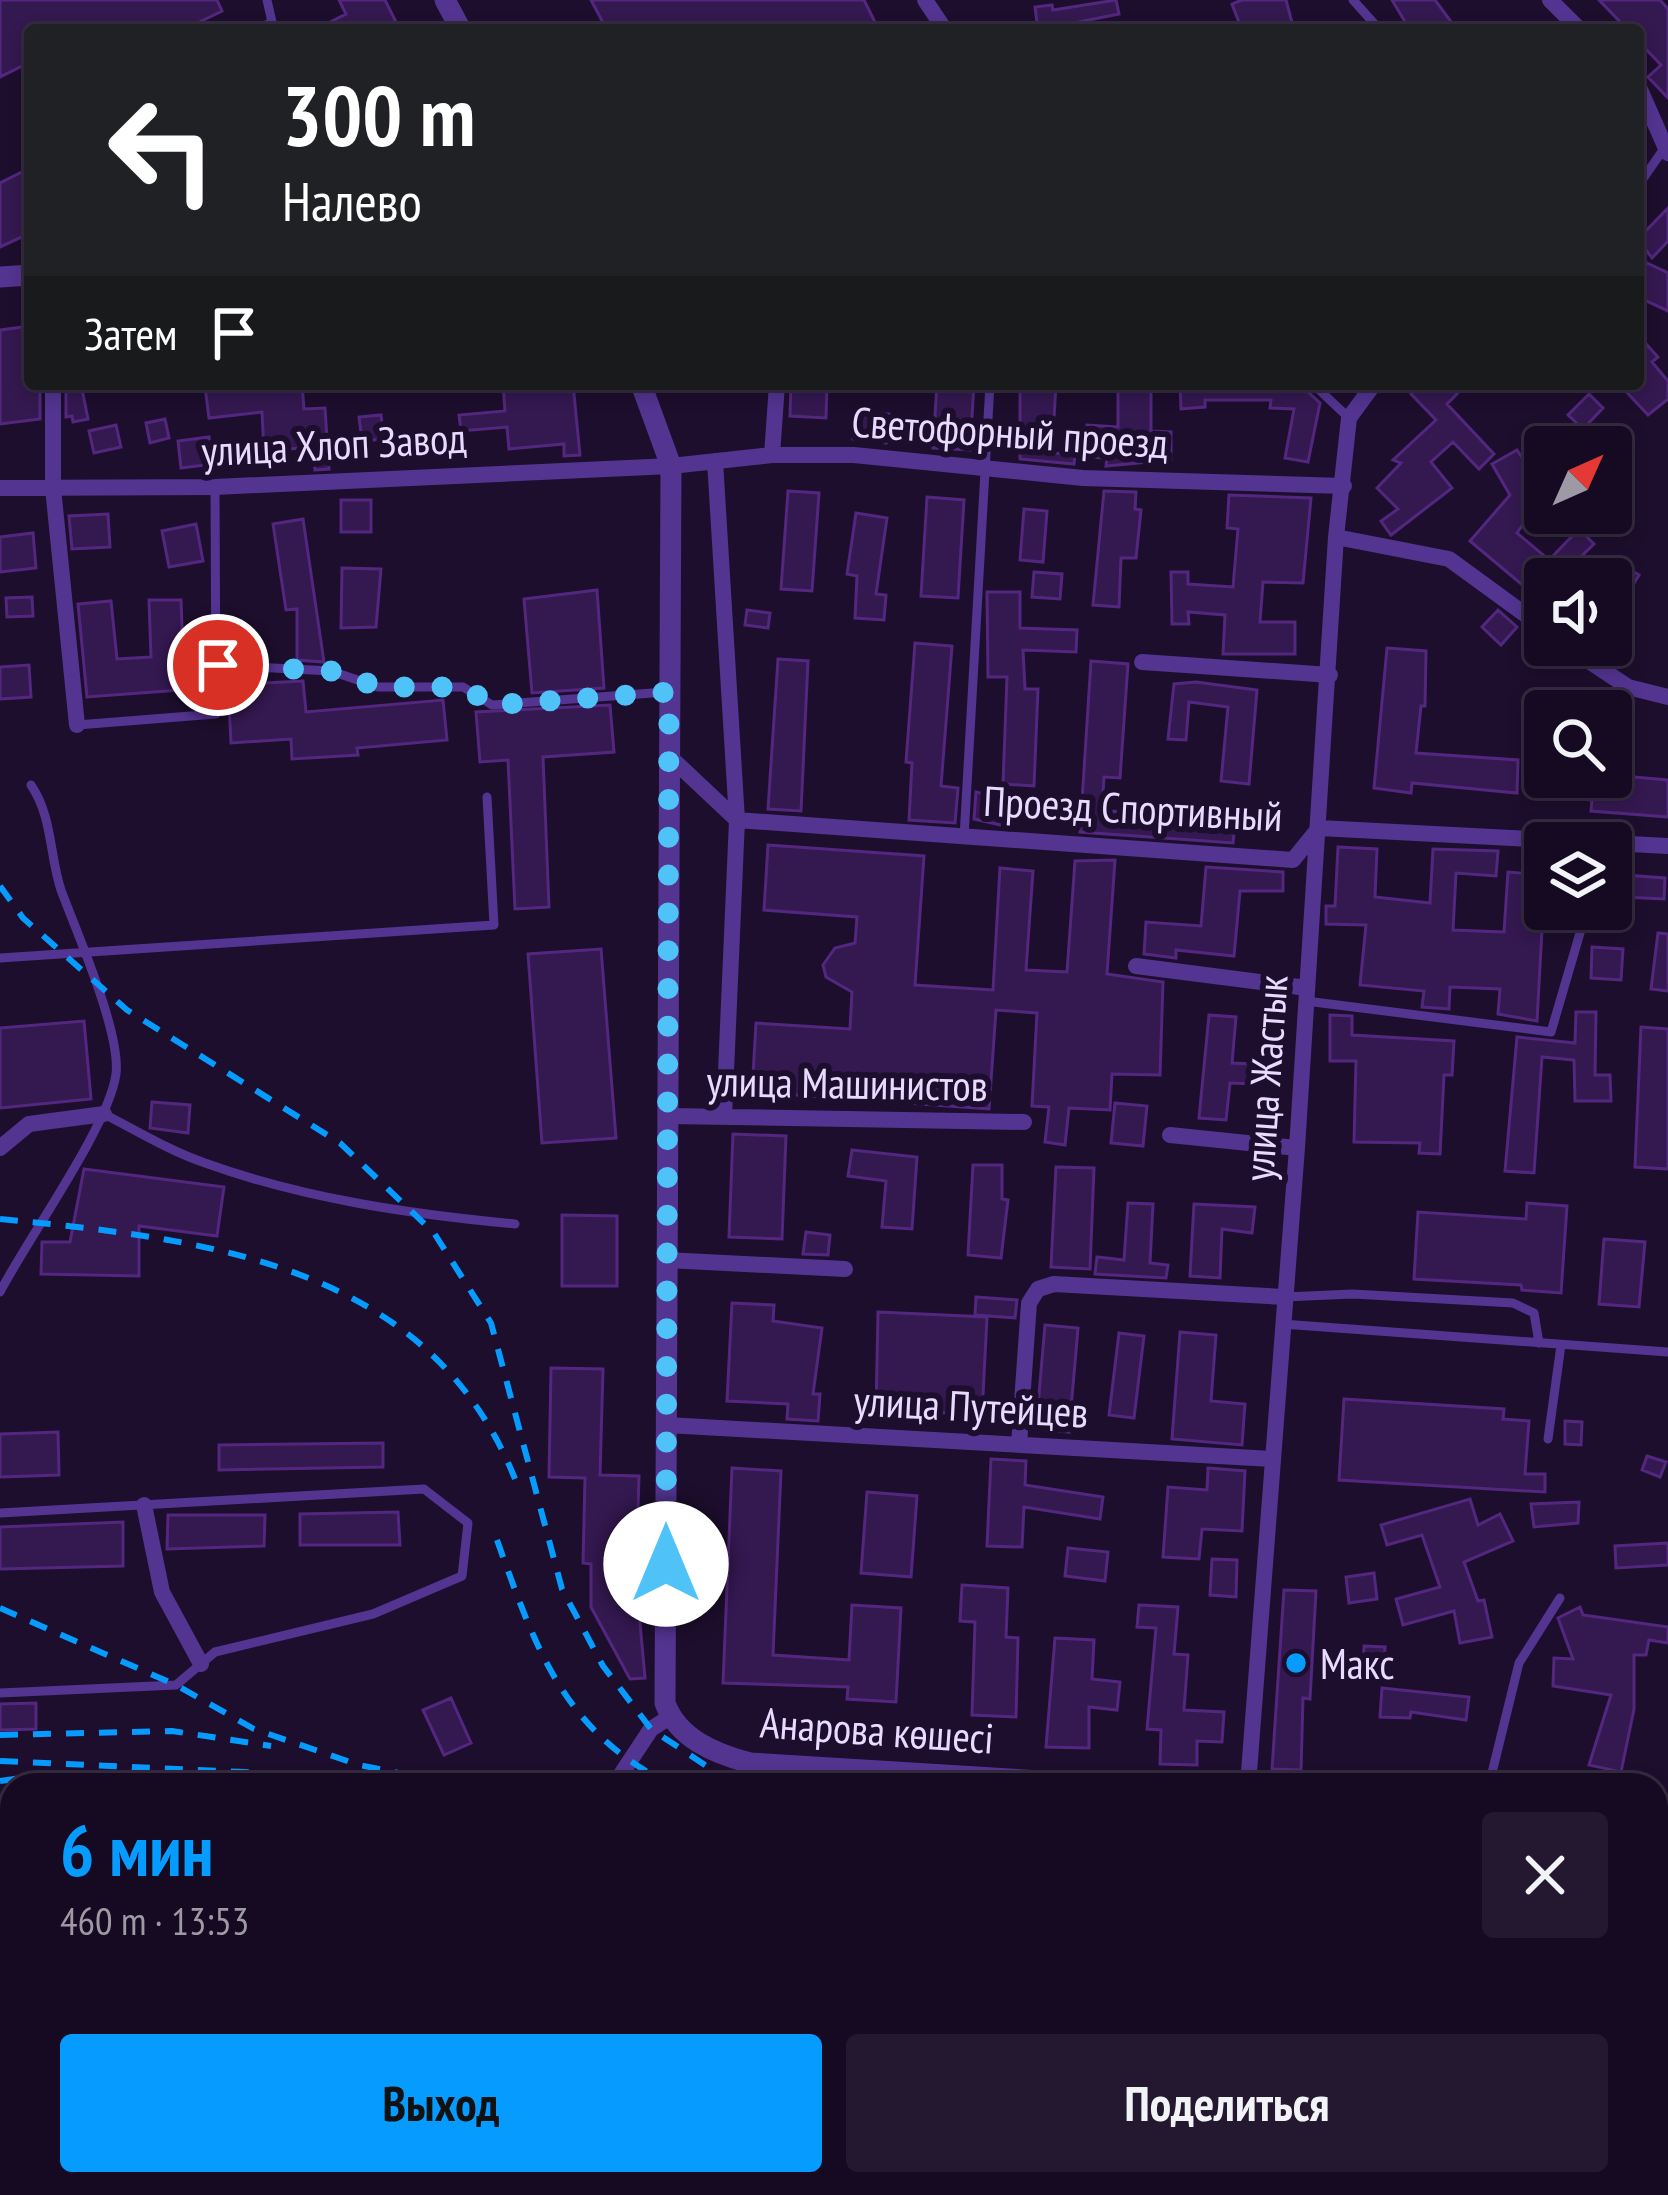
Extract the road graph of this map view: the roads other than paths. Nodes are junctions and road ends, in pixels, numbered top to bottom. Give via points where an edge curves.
1 (1353, 0) edge
2 (1550, 0) edge
3 (1375, 24) edge
4 (1574, 24) edge
5 (1644, 118) edge
6 (1666, 150) edge
7 (1644, 178) edge
8 (53, 390) edge
9 (643, 390) edge
10 (777, 390) edge
11 (990, 390) edge
12 (1319, 390) edge
13 (1370, 390) edge
14 (1349, 418) junction
15 (772, 455) junction
16 (715, 461) junction
17 (671, 466) junction
18 (988, 471) junction
19 (1344, 486) junction
20 (214, 487) junction
21 (0, 488) edge
22 (53, 488) junction
23 (1336, 537) junction
24 (1524, 614) edge
25 (1142, 662) dead end
26 (218, 665) junction
27 (1596, 666) edge
28 (1330, 675) junction
29 (669, 692) junction
30 (1668, 697) edge
31 (77, 725) joint
32 (670, 758) junction
33 (31, 785) dead end
34 (487, 797) dead end
35 (737, 820) junction
36 (1318, 828) junction
37 (964, 836) junction
38 (1524, 839) edge
39 (1632, 844) edge
40 (1668, 846) edge
41 (1582, 930) edge
42 (89, 953) junction
43 (0, 958) edge
44 (1136, 966) dead end
45 (1306, 994) junction
46 (104, 1114) junction
47 (668, 1116) junction
48 (724, 1117) junction
49 (1024, 1122) dead end
50 (1170, 1135) dead end
51 (0, 1148) edge
52 (1298, 1148) junction
53 (515, 1224) dead end
54 (666, 1260) junction
55 (845, 1269) dead end
56 (0, 1292) edge
57 (1284, 1297) junction
58 (1282, 1324) junction
59 (1539, 1343) junction
60 (1562, 1345) junction
61 (1668, 1352) edge
62 (667, 1425) junction
63 (1548, 1439) dead end
64 (1019, 1444) junction
65 (1272, 1459) junction
66 (144, 1505) junction
67 (0, 1513) edge
68 (1560, 1598) dead end
69 (201, 1664) junction
70 (0, 1694) edge
71 (668, 1710) junction
72 (622, 1773) edge
73 (912, 1773) edge
74 (1249, 1773) edge
75 (1492, 1773) edge

1 - 3 lane
2 - 4 street
5 - 6 street
6 - 7 lane
8 - 22 street
9 - 17 street
10 - 15 street
11 - 18 lane
12 - 14 lane
13 - 14 street
14 - 19 street, улица Жастык
15 - 16 street, Светофорный проезд
15 - 18 street, Светофорный проезд via 854,455
16 - 17 street, Светофорный проезд
16 - 35 street
17 - 20 street, улица Хлоп Завод
17 - 29 street
18 - 19 street, Светофорный проезд
18 - 37 lane
19 - 23 street, улица Жастык
20 - 22 street, улица Хлоп Завод
20 - 26 lane
21 - 22 street, улица Хлоп Завод
22 - 31 street
23 - 24 street via 1449,559
23 - 28 street, улица Жастык
25 - 28 street
26 - 29 lane via 331,671 379,687 464,687 492,705
26 - 31 lane via 216,714
27 - 30 street via 1628,687
28 - 36 street, улица Жастык
29 - 32 street
32 - 35 street
32 - 47 street
33 - 42 lane via 46,807 60,886
34 - 42 lane via 494,926
35 - 37 street, Проезд Спортивный
35 - 48 street
36 - 37 street, Проезд Спортивный via 1293,860
36 - 38 street, Проезд Спортивный
36 - 45 street, улица Жастык
39 - 40 street, Проезд Спортивный
41 - 45 lane via 1551,1032
42 - 43 lane
42 - 46 lane via 117,1070
44 - 45 street
45 - 52 street, улица Жастык
46 - 51 street via 29,1124
46 - 53 lane via 202,1162 316,1195
46 - 56 lane
47 - 48 street, улица Машинистов
47 - 54 street
48 - 49 street, улица Машинистов
50 - 52 street
52 - 57 street, улица Жастык
54 - 55 street
54 - 62 street
57 - 58 street, улица Жастык
57 - 59 lane via 1513,1303 1534,1313
57 - 64 street via 1038,1289 1028,1303
58 - 59 lane
58 - 65 street, улица Жастык
59 - 60 lane
60 - 61 lane
60 - 63 lane
62 - 64 street, улица Путейцев
62 - 71 street
64 - 65 street, улица Путейцев
65 - 74 street, улица Жастык
66 - 67 lane
66 - 69 street via 162,1592
66 - 69 lane via 424,1489 468,1523 462,1576 373,1614 215,1652
68 - 75 lane via 1519,1663
69 - 70 lane via 176,1685
71 - 72 street
71 - 73 street, Анарова көшесі via 718,1754 750,1763

